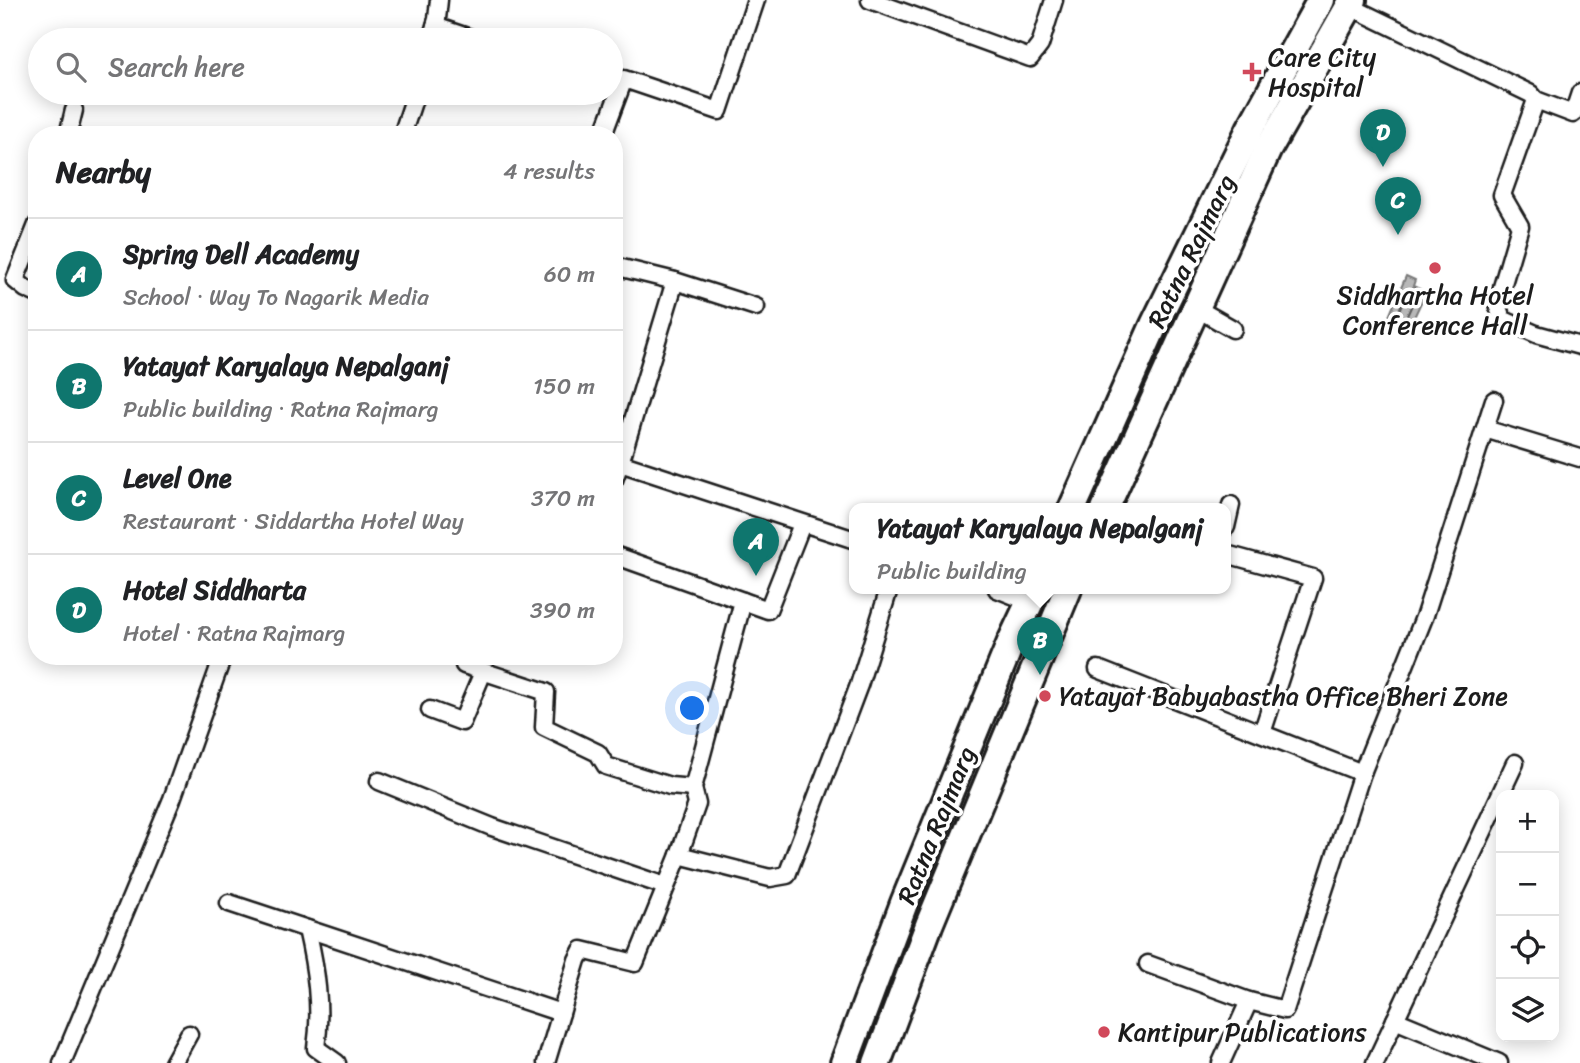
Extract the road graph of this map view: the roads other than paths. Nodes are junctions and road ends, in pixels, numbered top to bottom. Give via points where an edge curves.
1 (439, 0) edge
2 (756, 0) edge
3 (870, 0) edge
4 (1054, 0) edge
5 (1321, 0) edge
6 (1351, 3) edge
7 (434, 28) edge
8 (623, 80) edge
9 (1580, 93) edge
10 (1536, 100) junction
11 (412, 105) edge
12 (611, 105) edge
13 (74, 110) dead end
14 (1577, 115) edge
15 (70, 126) edge
16 (405, 126) edge
17 (605, 126) edge
18 (28, 248) edge
19 (623, 269) edge
20 (676, 281) junction
21 (28, 290) edge
22 (755, 307) dead end
23 (1196, 308) junction
24 (1233, 329) dead end
25 (1580, 346) edge
26 (1494, 400) dead end
27 (1485, 429) junction
28 (623, 453) edge
29 (1580, 458) edge
30 (623, 464) edge
31 (1075, 503) edge
32 (1108, 503) edge
33 (802, 524) junction
34 (849, 538) edge
35 (1231, 555) edge
36 (623, 558) edge
37 (887, 594) edge
38 (1066, 594) edge
39 (1033, 595) edge
40 (743, 601) junction
41 (220, 665) edge
42 (464, 665) dead end
43 (1098, 669) dead end
44 (483, 672) junction
45 (430, 710) dead end
46 (1262, 733) junction
47 (1516, 763) dead end
48 (1362, 774) junction
49 (379, 781) dead end
50 (692, 788) junction
51 (679, 855) junction
52 (665, 886) junction
53 (229, 903) dead end
54 (307, 929) junction
55 (1148, 964) dead end
56 (1250, 1001) junction
57 (561, 1013) junction
58 (1395, 1020) junction
59 (189, 1034) dead end
60 (62, 1063) edge
61 (173, 1063) edge
62 (337, 1063) edge
63 (546, 1063) edge
64 (844, 1063) edge
65 (877, 1063) edge
66 (1221, 1063) edge
67 (1375, 1063) edge
68 (1499, 1063) edge

1 - 7 street
2 - 8 street via 719,111
3 - 4 street via 1030,58 1040,45
5 - 31 highway, Ratna Rajmarg via 1250,130 1154,325
6 - 10 street
6 - 23 highway, Ratna Rajmarg via 1268,149
9 - 14 street
10 - 14 street
10 - 25 street via 1502,195 1520,226 1496,304 1502,319
11 - 16 street
12 - 17 street
13 - 15 street
18 - 21 street via 15,280
19 - 20 street
20 - 22 street
20 - 28 street
23 - 24 street
23 - 32 highway, Ratna Rajmarg
26 - 27 street
27 - 29 street
27 - 48 street via 1425,615
30 - 33 street
33 - 34 street
33 - 40 street via 768,610
35 - 46 street via 1313,578
36 - 40 street
37 - 51 street via 859,685 787,876 770,878
38 - 65 highway, Ratna Rajmarg
39 - 64 highway, Ratna Rajmarg via 904,903
40 - 50 street
41 - 60 street via 172,799
42 - 44 street
43 - 46 street
44 - 45 street via 462,722
44 - 50 street via 546,692 544,727 598,753 606,766 670,786
46 - 48 street
47 - 58 street
48 - 56 street via 1285,1010
49 - 52 street via 492,827
50 - 51 street via 697,804
51 - 52 street
52 - 57 street via 635,963 582,950
53 - 54 street
54 - 57 street
54 - 62 street via 320,1022 316,1048
55 - 56 street
56 - 66 street
57 - 63 street
58 - 67 street
58 - 68 street
59 - 61 street

